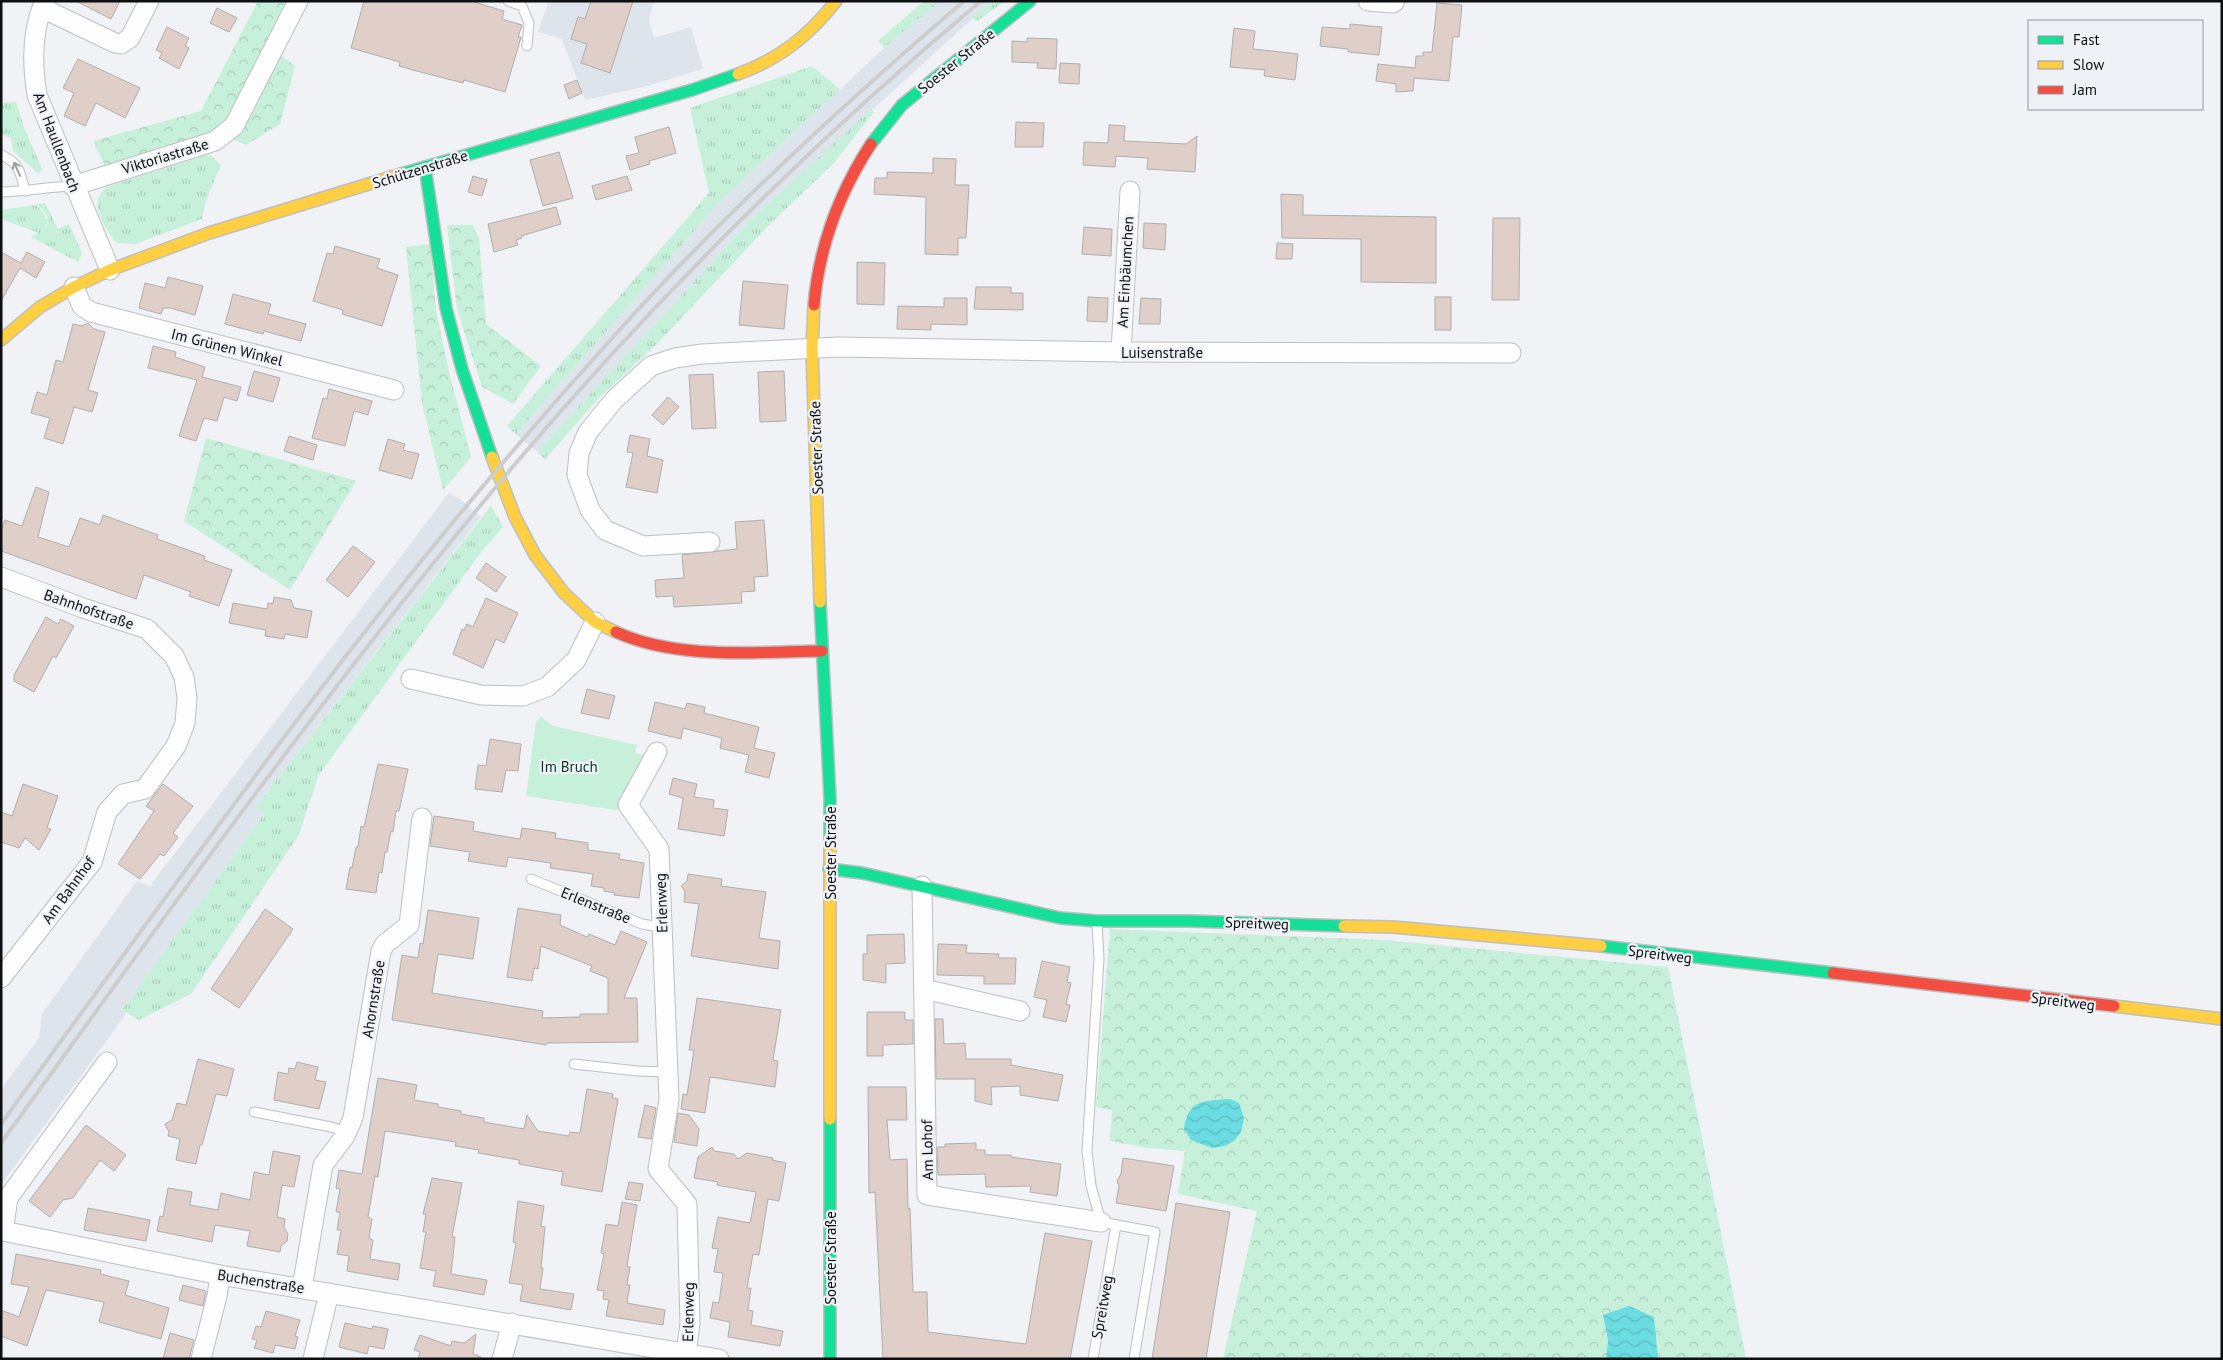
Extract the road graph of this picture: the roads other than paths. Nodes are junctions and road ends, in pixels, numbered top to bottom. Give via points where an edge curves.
1 (149, 1) edge
2 (298, 1) edge
3 (508, 1) edge
4 (836, 1) edge
5 (1030, 1) edge
6 (1368, 1) edge
7 (1395, 1) edge
8 (43, 5) edge
9 (527, 46) dead end
10 (1, 155) edge
11 (425, 167) junction
12 (74, 186) junction
13 (25, 191) junction
14 (1130, 191) dead end
15 (1, 192) edge
16 (110, 270) junction
17 (74, 287) junction
18 (1, 340) edge
19 (812, 348) junction
20 (1121, 352) junction
21 (1511, 353) dead end
22 (394, 390) dead end
23 (710, 542) dead end
24 (1, 577) edge
25 (595, 622) junction
26 (822, 651) junction
27 (184, 677) joint
28 (412, 679) dead end
29 (657, 752) dead end
30 (422, 818) dead end
31 (829, 869) junction
32 (531, 879) dead end
33 (922, 886) junction
34 (1097, 920) junction
35 (661, 927) junction
36 (1, 978) edge
37 (924, 989) junction
38 (1020, 1011) dead end
39 (2222, 1019) edge
40 (107, 1062) dead end
41 (574, 1064) dead end
42 (669, 1072) junction
43 (254, 1112) dead end
44 (347, 1132) junction
45 (1108, 1224) junction
46 (2, 1237) edge
47 (220, 1275) junction
48 (302, 1288) junction
49 (329, 1292) junction
50 (512, 1323) junction
51 (686, 1353) junction
52 (201, 1359) edge
53 (313, 1359) edge
54 (502, 1359) edge
55 (719, 1359) edge
56 (830, 1359) edge
57 (1093, 1359) edge
58 (1134, 1359) edge

1 - 8 street, Am Haullenbach via 130,38 121,44
2 - 12 street, Viktoriastraße via 234,126 215,140
3 - 9 lane via 522,6 529,23
4 - 11 street, Schützenstraße via 819,23 793,46 766,63 739,74
5 - 19 street, Soester Straße via 941,71 902,106 874,140 854,172 835,213 820,261
6 - 7 street
8 - 12 street, Am Haullenbach via 34,53 37,95
13 -> 10 lane via 18,166
11 - 16 street, Schützenstraße via 209,233
11 - 25 street via 446,308 462,369 501,481 535,555 564,593
12 - 13 lane
12 - 16 street, Am Haullenbach
13 - 15 lane
14 - 20 street, Am Einbäumchen
16 - 17 street, Schützenstraße
17 - 18 street, Schützenstraße via 40,307
17 - 22 street, Im Grünen Winkel via 82,306 91,312
19 - 20 street, Luisenstraße
19 - 23 street via 702,354 651,366 614,400 588,432 579,453 577,475 590,510 605,530 643,546
19 - 26 street, Soester Straße
20 - 21 street, Luisenstraße
24 - 27 street, Bahnhofstraße via 147,628 174,656
25 - 26 street via 636,641 694,650
25 - 28 street via 576,660 547,687 523,696 481,695
26 - 31 street, Soester Straße via 830,798
27 - 36 street, Am Bahnhof via 187,698 185,723 176,746 145,789 123,794 107,812 92,862
29 - 35 street, Erlenweg via 628,805 659,849
30 - 44 street, Ahornstraße via 409,925 381,951 355,1110
31 - 33 street, Spreitweg
31 - 56 street, Soester Straße
32 - 35 lane, Erlenstraße via 642,924
33 - 34 street, Spreitweg via 1060,918
33 - 37 street, Am Lohof
34 - 39 street, Spreitweg via 1393,927 1607,948
34 - 45 lane, Spreitweg via 1099,959 1087,1151 1091,1186
35 - 42 street, Erlenweg
37 - 38 street
37 - 45 street, Am Lohof via 927,1195
40 - 46 street, Buchenstraße via 8,1198
41 - 42 lane
42 - 51 street, Erlenweg via 668,1114 658,1168 687,1204 690,1323
43 - 44 lane
44 - 48 street, Ahornstraße via 324,1164
45 - 57 lane, Spreitweg
45 - 58 lane via 1155,1232
46 - 47 street, Buchenstraße
47 - 48 street, Buchenstraße
47 - 52 street
48 - 49 street, Buchenstraße
49 - 50 street, Buchenstraße
49 - 53 street
50 - 51 street, Buchenstraße
50 - 54 street
51 - 55 street, Buchenstraße

